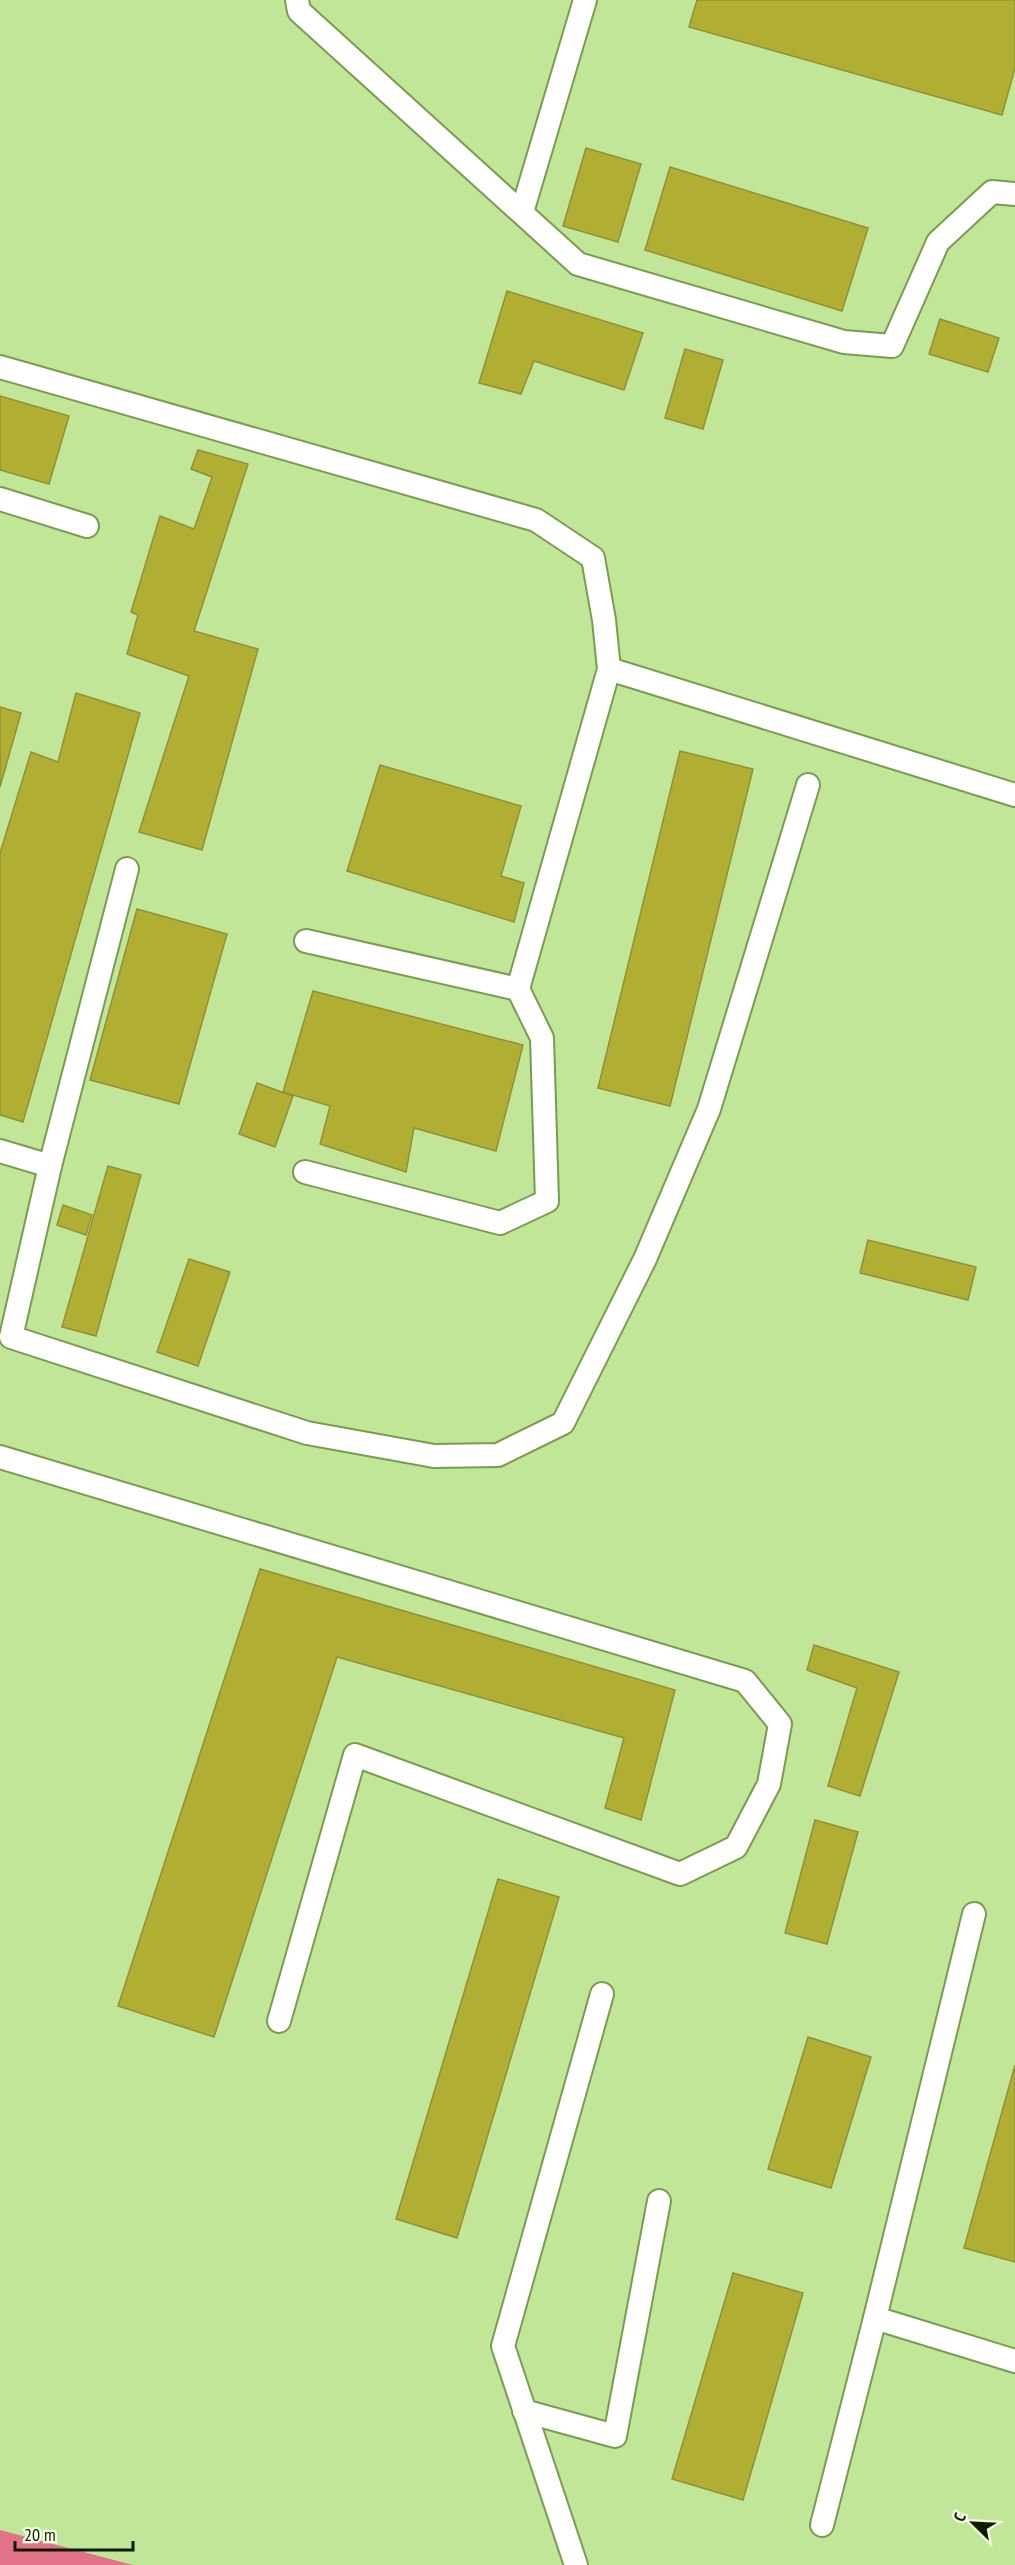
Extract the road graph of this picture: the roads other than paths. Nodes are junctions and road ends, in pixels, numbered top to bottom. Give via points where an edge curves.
1 (297, 0) edge
2 (585, 0) edge
3 (1015, 194) edge
4 (522, 212) junction
5 (0, 367) edge
6 (0, 499) edge
7 (87, 526) dead end
8 (609, 669) junction
9 (808, 785) dead end
10 (1015, 795) edge
11 (128, 869) dead end
12 (306, 941) dead end
13 (518, 989) junction
14 (0, 1151) edge
15 (51, 1166) junction
16 (305, 1172) dead end
17 (6, 1335) edge
18 (0, 1457) edge
19 (974, 1914) dead end
20 (602, 1994) dead end
21 (279, 2022) dead end
22 (659, 2201) dead end
23 (875, 2318) junction
24 (1015, 2361) edge
25 (524, 2411) junction
26 (822, 2525) dead end
27 (576, 2565) edge

1 - 4 lane via 299,11
2 - 4 lane
3 - 4 lane via 992,192 938,242 892,346 844,342 578,264
5 - 8 lane via 536,520 593,558
6 - 7 lane
8 - 10 lane
8 - 13 lane
9 - 17 lane via 709,1109 645,1259 563,1423 498,1455 434,1456 308,1433
11 - 15 lane
12 - 13 lane
13 - 16 lane via 542,1038 547,1201 500,1223
14 - 15 lane
15 - 17 lane
18 - 21 lane via 745,1681 780,1724 769,1784 736,1847 680,1874 355,1755
19 - 23 lane
20 - 25 lane via 503,2346
22 - 25 lane via 615,2436
23 - 24 lane
23 - 26 lane
25 - 27 lane

